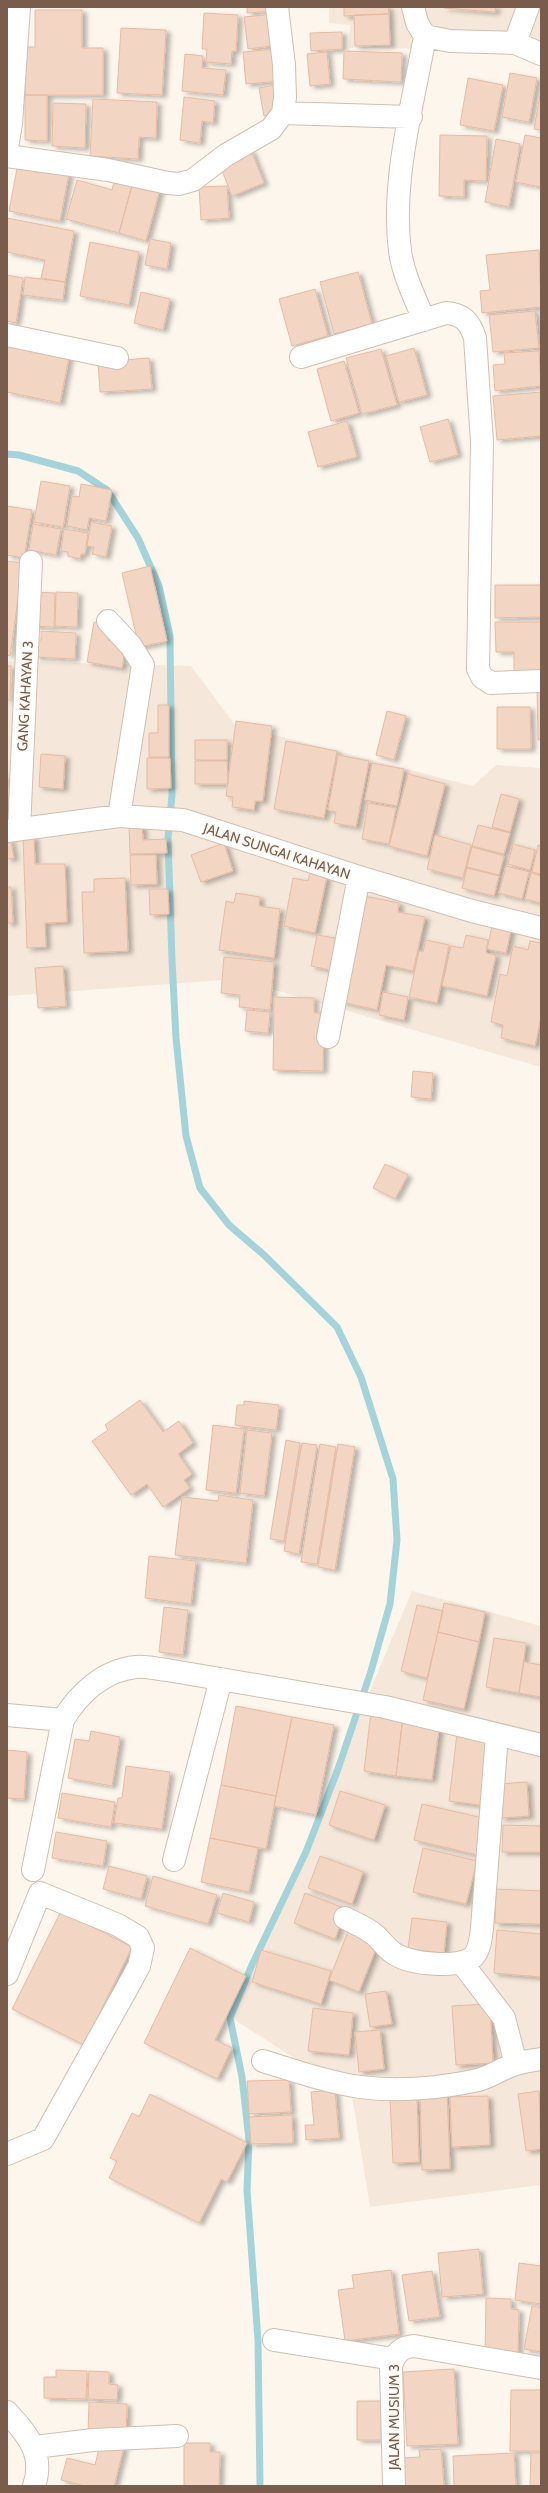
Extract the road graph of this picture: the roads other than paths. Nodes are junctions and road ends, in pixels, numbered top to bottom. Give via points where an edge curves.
1 (18, 7) edge
2 (277, 7) edge
3 (413, 7) edge
4 (528, 7) edge
5 (425, 36) junction
6 (516, 43) junction
7 (541, 54) edge
8 (283, 113) junction
9 (411, 117) junction
10 (7, 147) edge
11 (7, 156) edge
12 (424, 320) junction
13 (7, 334) edge
14 (301, 356) dead end
15 (117, 358) dead end
16 (31, 562) dead end
17 (108, 621) dead end
18 (541, 681) edge
19 (119, 816) junction
20 (13, 830) edge
21 (359, 877) junction
22 (541, 928) edge
23 (328, 1037) dead end
24 (221, 1679) junction
25 (7, 1716) edge
26 (63, 1720) junction
27 (497, 1735) junction
28 (541, 1744) edge
29 (174, 1860) dead end
30 (33, 1870) dead end
31 (345, 1918) dead end
32 (462, 1963) junction
33 (7, 1974) edge
34 (541, 2060) edge
35 (263, 2061) dead end
36 (516, 2064) junction
37 (7, 2154) edge
38 (274, 2340) dead end
39 (393, 2360) junction
40 (541, 2368) edge
41 (7, 2412) edge
42 (177, 2436) dead end
43 (35, 2447) junction
44 (34, 2486) edge
45 (394, 2486) edge

1 - 10 street via 11,124
2 - 8 street via 286,97
3 - 5 street via 417,23
4 - 6 street
5 - 6 street via 450,40
5 - 9 street
6 - 7 street
8 - 9 street
8 - 11 street via 271,129 226,155 193,180 179,184 140,179 108,170
9 - 12 street via 405,144 399,200 400,251
12 - 14 street
12 - 18 street via 446,313 457,314 471,326 476,338 482,442 478,669 482,677 491,683
13 - 15 street
16 - 20 street, GANG KAHAYAN 3
17 - 19 street via 131,646 143,665
19 - 20 street, JALAN SUNGAI KAHAYAN
19 - 21 street, JALAN SUNGAI KAHAYAN via 183,820
21 - 22 street, JALAN SUNGAI KAHAYAN via 472,911
21 - 23 street
24 - 26 street via 135,1667 102,1677 73,1703
24 - 27 street via 385,1707
24 - 29 street
25 - 26 street
26 - 30 street
27 - 28 street
27 - 32 street via 482,1928 479,1946 473,1957
31 - 32 street via 373,1934 403,1959 437,1964
32 - 36 street via 504,2018
33 - 37 street via 40,1893 118,1925 138,1937 143,1948 139,1966 43,2139
34 - 36 street
35 - 36 street via 361,2087 400,2088 478,2080
38 - 39 street
39 - 40 street, JALAN MUSIUM 3 via 404,2347 414,2346
39 - 45 street, JALAN MUSIUM 3
41 - 43 street via 24,2430
42 - 43 street via 93,2440
43 - 44 street via 38,2476

